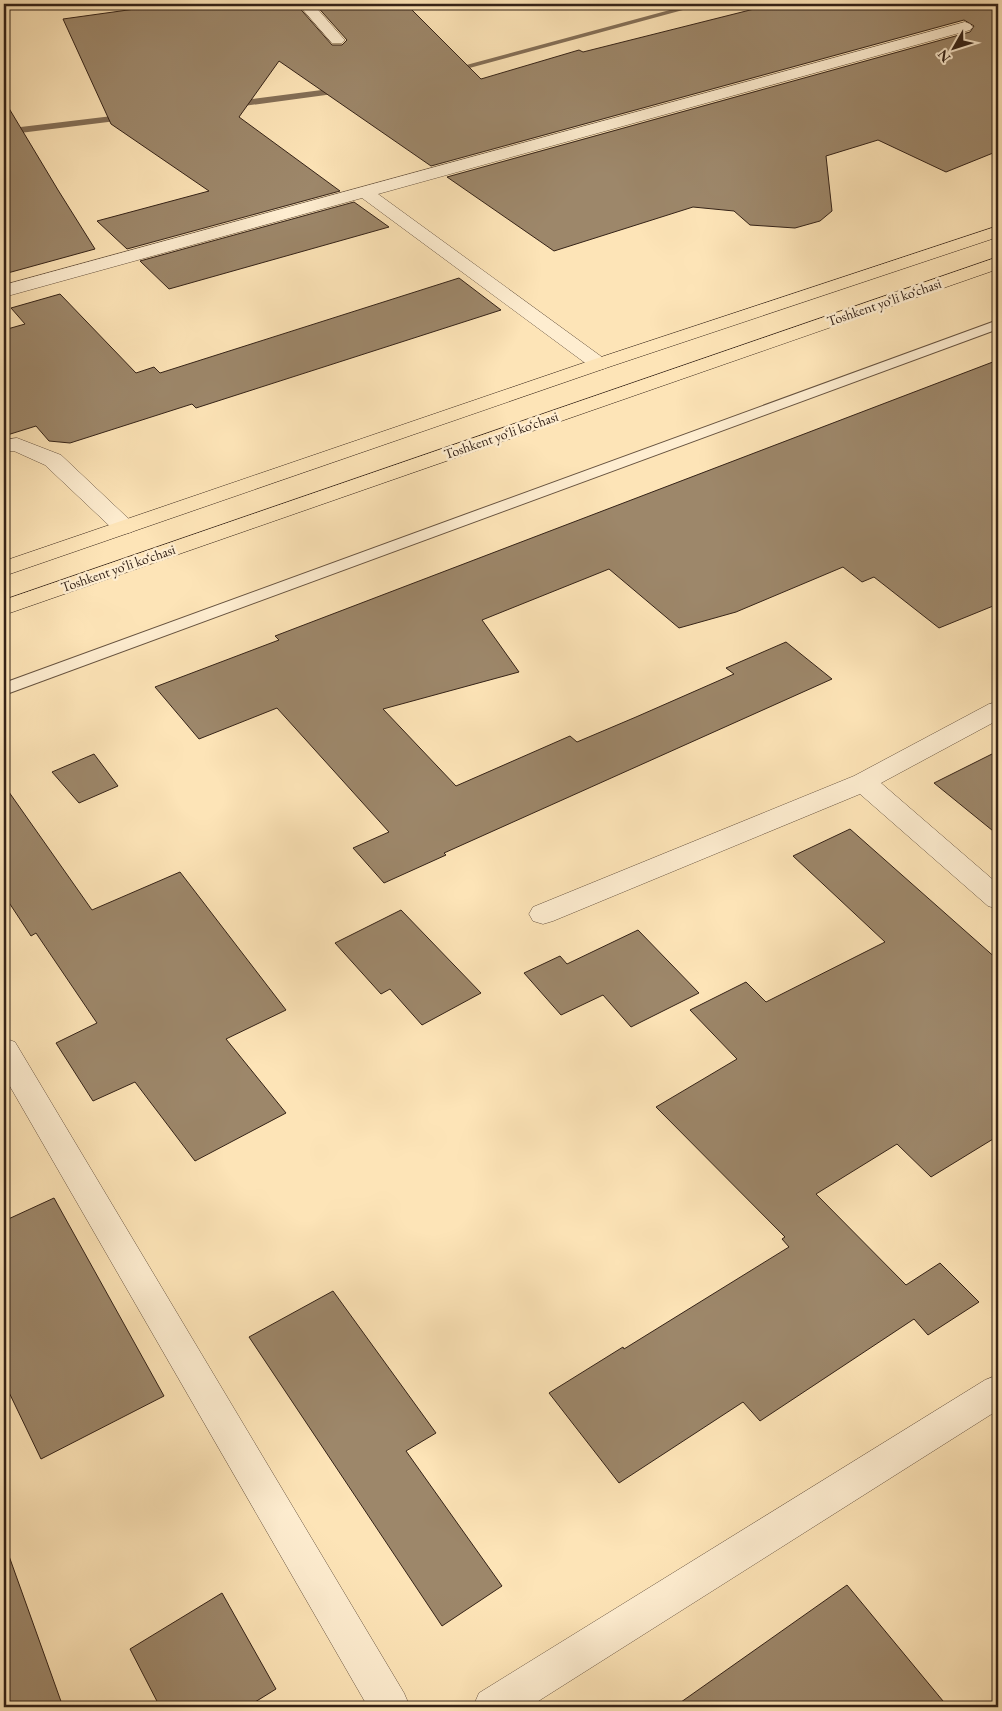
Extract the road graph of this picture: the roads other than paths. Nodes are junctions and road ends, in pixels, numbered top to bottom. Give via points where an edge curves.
1 (305, 4) edge
2 (966, 27) dead end
3 (337, 40) dead end
4 (363, 191) junction
5 (998, 231) edge
6 (998, 263) edge
7 (4, 291) edge
8 (998, 324) edge
9 (599, 364) junction
10 (4, 446) edge
11 (124, 528) junction
12 (4, 569) edge
13 (4, 608) edge
14 (4, 689) edge
15 (998, 710) edge
16 (863, 782) junction
17 (998, 899) edge
18 (543, 914) dead end
19 (4, 1050) edge
20 (998, 1391) edge
21 (390, 1707) edge
22 (493, 1707) edge

1 - 3 street
2 - 4 street
4 - 7 street
4 - 9 street
5 - 9 highway, Toshkent yo‘li ko‘chasi
6 - 13 highway, Toshkent yo‘li ko‘chasi
8 - 14 lane
9 - 11 highway, Toshkent yo‘li ko‘chasi
10 - 11 street via 17,444 53,460
11 - 12 highway, Toshkent yo‘li ko‘chasi
15 - 16 street
16 - 17 street
16 - 18 street
19 - 21 street
20 - 22 street

